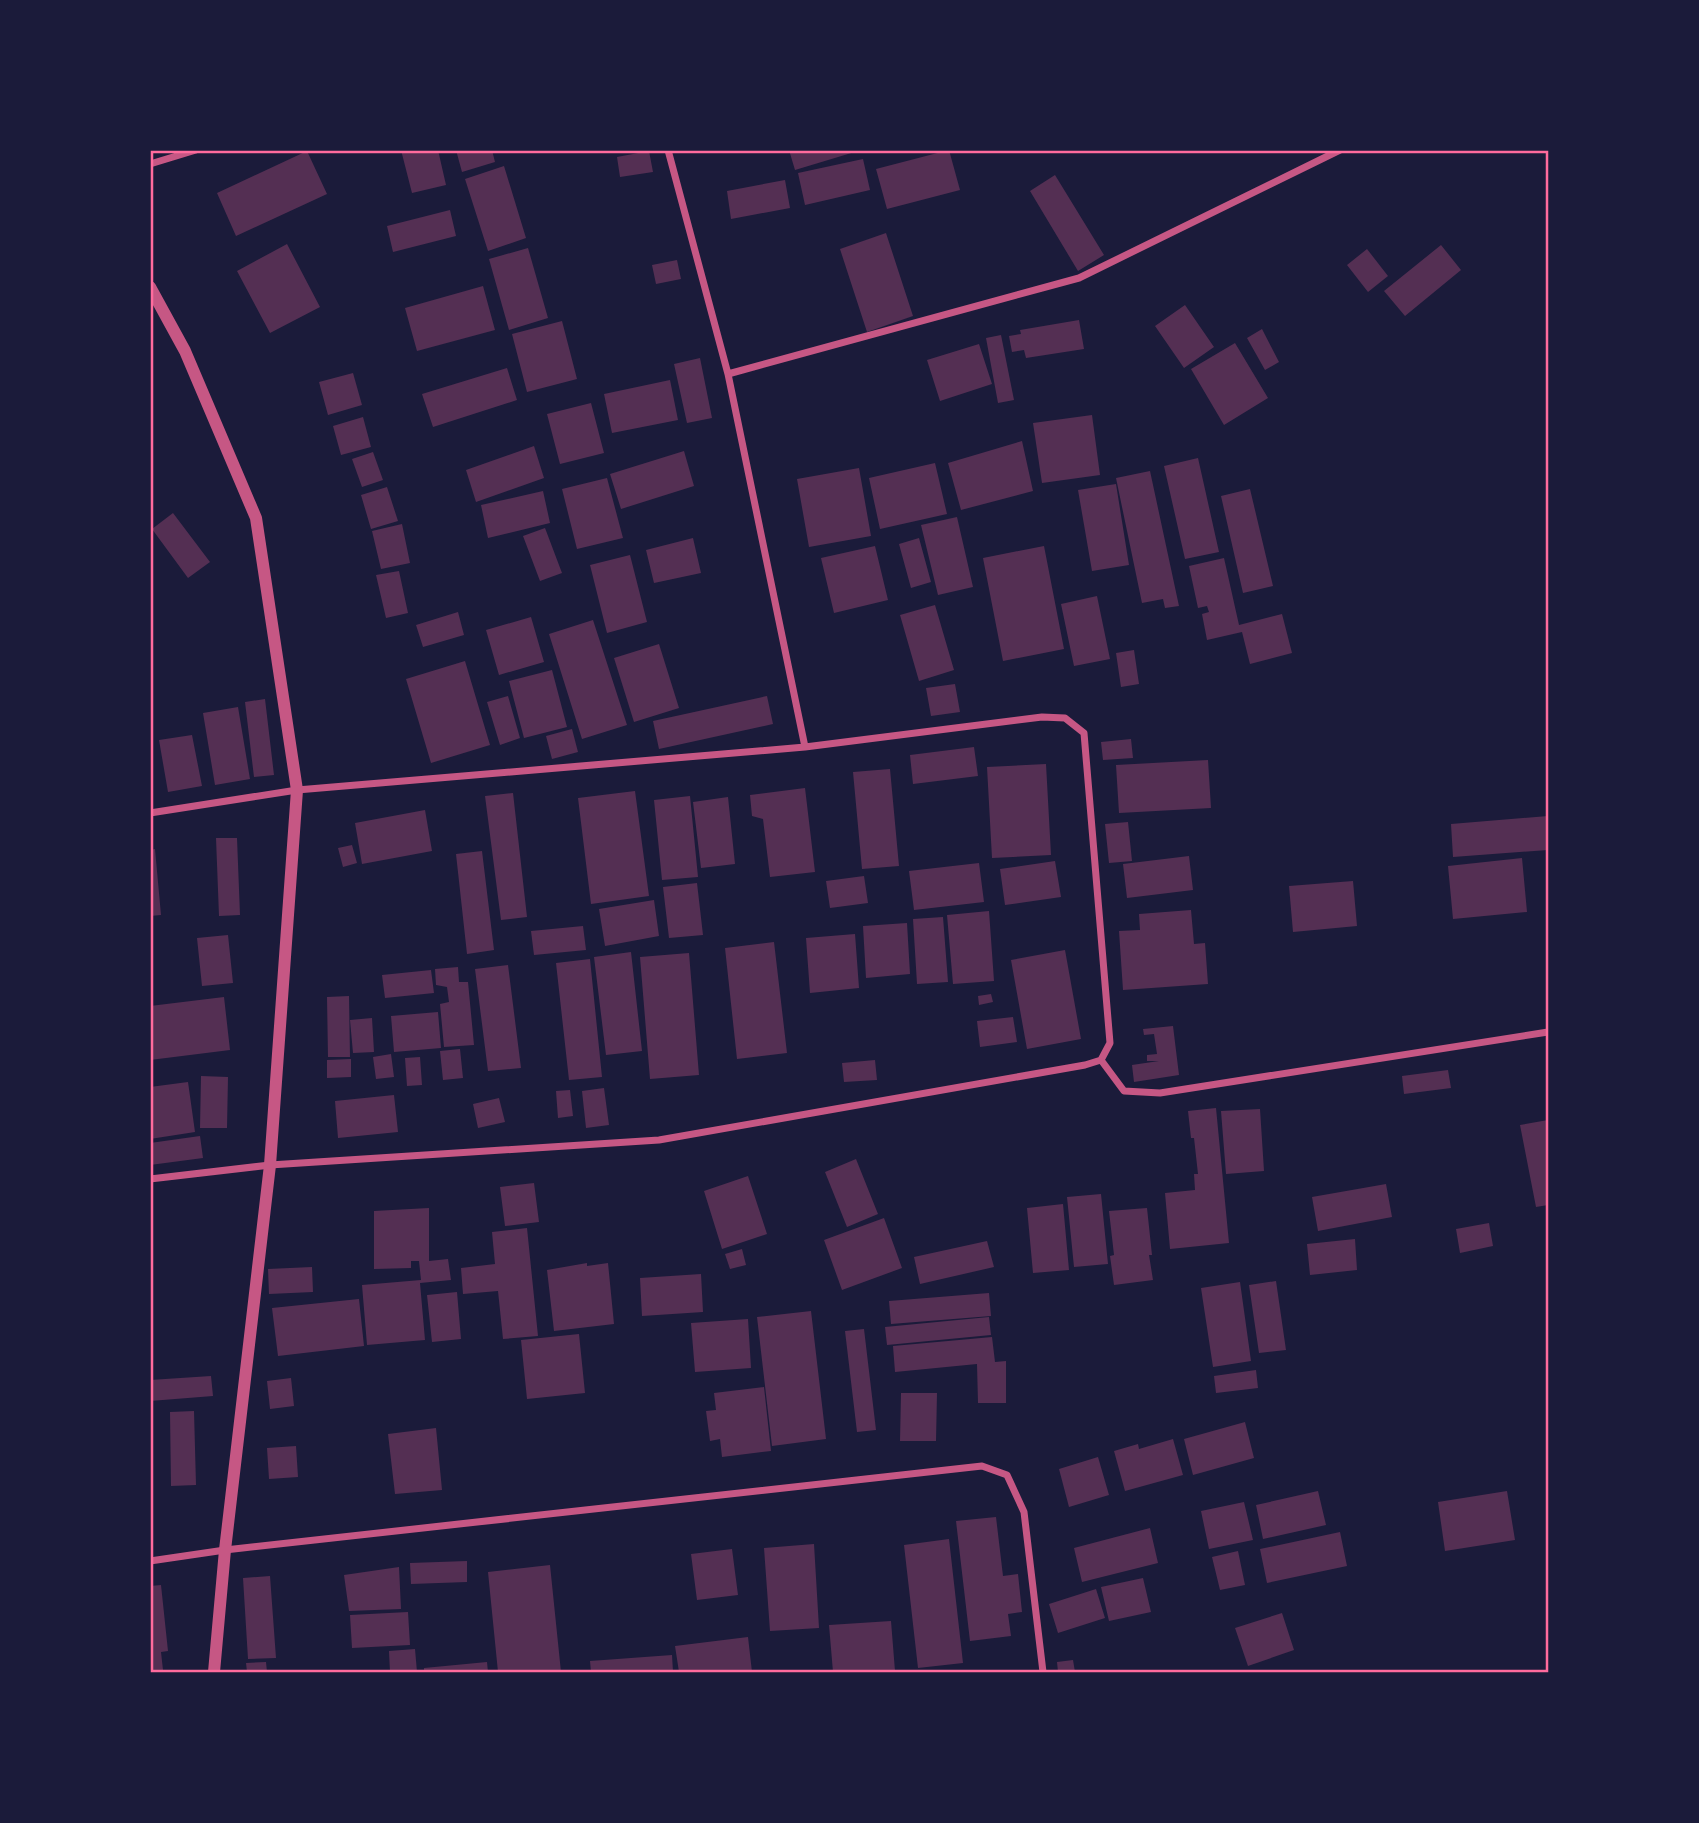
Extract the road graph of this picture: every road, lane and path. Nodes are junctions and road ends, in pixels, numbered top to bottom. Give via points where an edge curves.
1 (196, 150) edge
2 (668, 150) edge
3 (1340, 150) edge
4 (150, 164) edge
5 (150, 287) edge
6 (728, 374) junction
7 (805, 747) junction
8 (297, 790) junction
9 (150, 813) edge
10 (1549, 1032) edge
11 (1101, 1060) junction
12 (270, 1165) junction
13 (150, 1179) edge
14 (225, 1550) junction
15 (150, 1561) edge
16 (214, 1672) edge
17 (1043, 1672) edge

1 - 4 street
2 - 6 street
3 - 6 street via 1079,278
5 - 8 street via 185,351 256,518
6 - 7 street
7 - 8 street
7 - 11 street via 1042,717 1065,718 1084,733 1110,1043
8 - 9 street
8 - 12 street
10 - 11 street via 1160,1093 1124,1091
11 - 12 street via 659,1140
12 - 13 street
12 - 14 street
14 - 15 street
14 - 16 street
14 - 17 street via 982,1466 1007,1475 1024,1512

